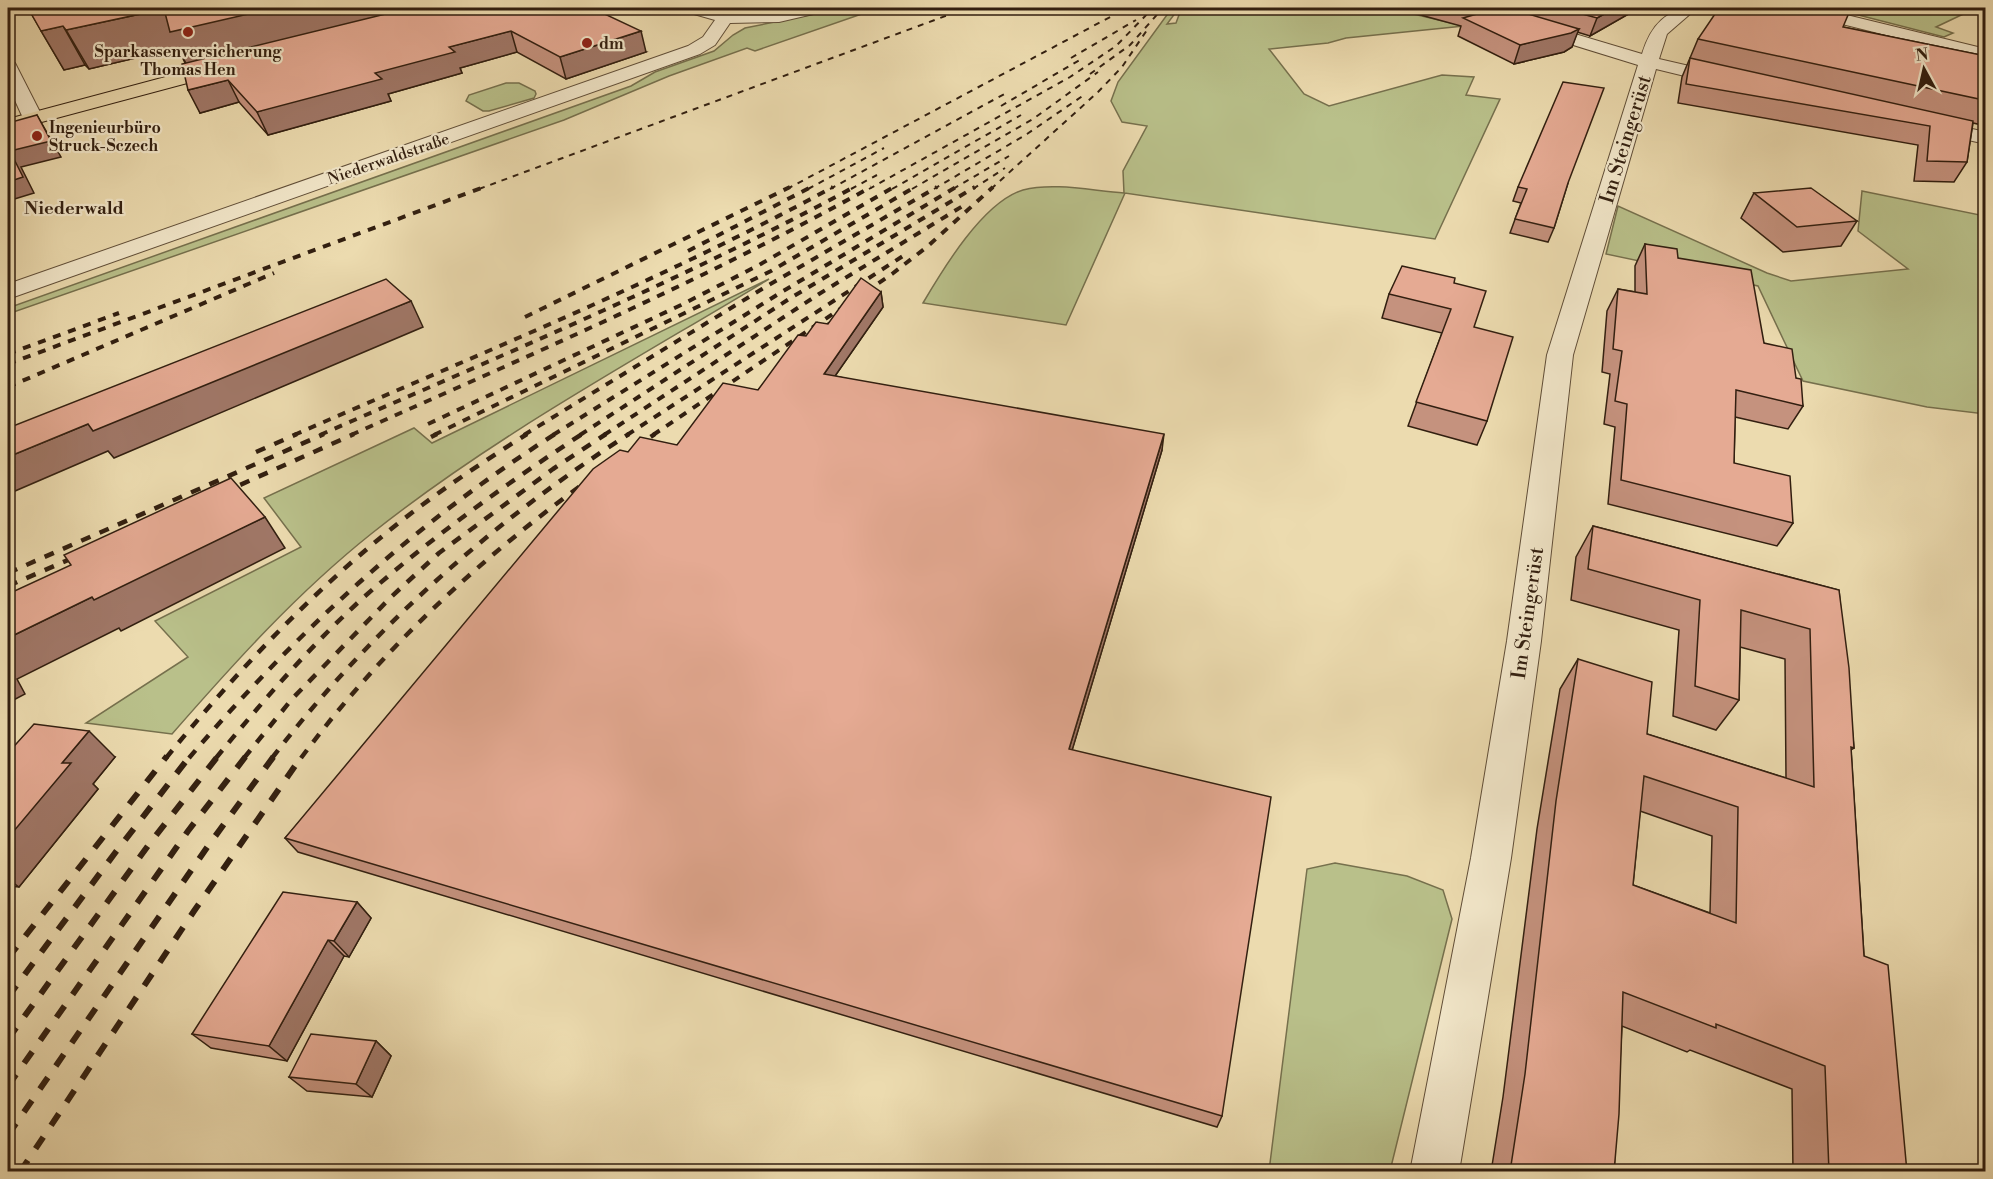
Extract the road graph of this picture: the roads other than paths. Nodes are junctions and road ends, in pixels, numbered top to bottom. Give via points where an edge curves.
1 (693, 8) edge
2 (816, 8) edge
3 (1472, 8) edge
4 (1689, 8) edge
5 (1800, 8) edge
6 (1819, 8) edge
7 (725, 18) junction
8 (1863, 22) junction
9 (1986, 55) edge
10 (248, 57) edge
11 (1649, 62) junction
12 (8, 67) edge
13 (1752, 86) edge
14 (22, 111) edge
15 (1908, 121) edge
16 (8, 124) edge
17 (1986, 138) edge
18 (8, 292) edge
19 (1434, 1172) edge

1 - 7 street
2 - 7 street via 779,17
3 - 11 street, Im Steingerüst
4 - 11 street, Im Steingerüst via 1661,30
5 - 8 street
6 - 8 street
7 - 18 street, Niederwaldstraße via 709,41 694,50
8 - 9 street
10 - 14 main road
11 - 13 street, Im Steingerüst
11 - 19 street, Im Steingerüst via 1560,355 1524,641 1491,858
12 - 14 street
14 - 16 main road
15 - 17 street

